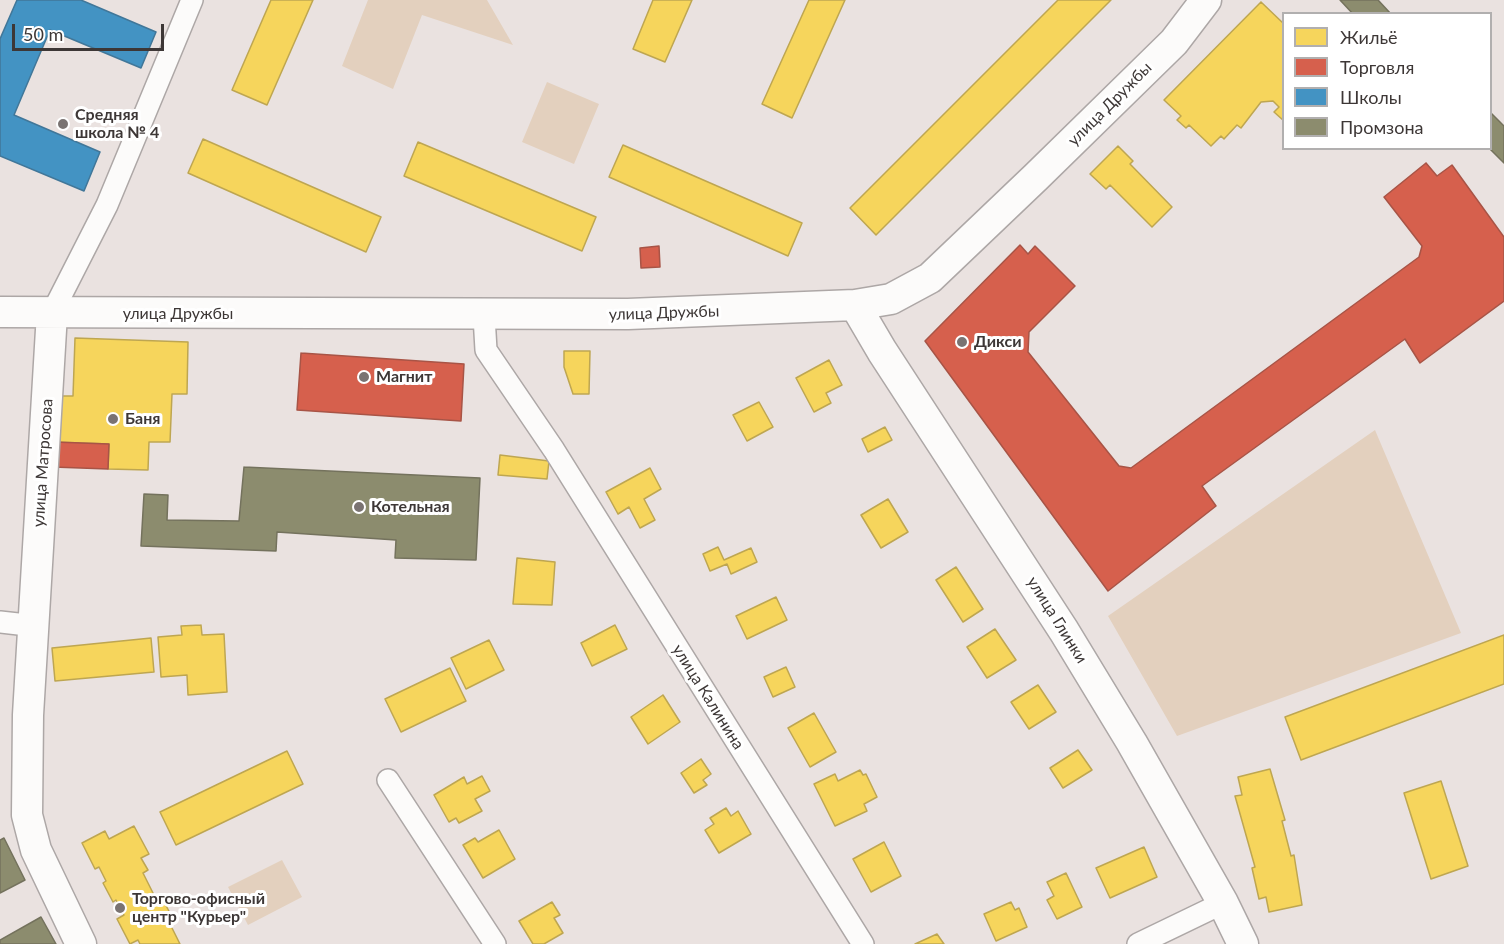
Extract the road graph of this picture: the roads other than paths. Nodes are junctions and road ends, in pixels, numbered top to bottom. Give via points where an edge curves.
1 (192, 0) edge
2 (1206, 0) edge
3 (855, 305) junction
4 (0, 312) edge
5 (52, 313) junction
6 (484, 316) junction
7 (0, 622) edge
8 (36, 626) junction
9 (388, 780) dead end
10 (1223, 903) junction
11 (81, 944) edge
12 (495, 944) edge
13 (863, 944) edge
14 (1138, 944) edge
15 (1243, 944) edge

1 - 5 street, улица Матросова via 107,205
2 - 3 street, улица Дружбы via 1174,42 930,278 891,299
3 - 6 street, улица Дружбы via 628,315
3 - 10 street, улица Глинки via 1064,631
4 - 5 street, улица Дружбы
5 - 6 street, улица Дружбы
5 - 8 street, улица Матросова
6 - 13 street, улица Калинина via 486,351 554,450
7 - 8 street
8 - 11 street, улица Матросова via 28,715 27,816 36,850
9 - 12 street
10 - 14 street
10 - 15 street, улица Глинки

